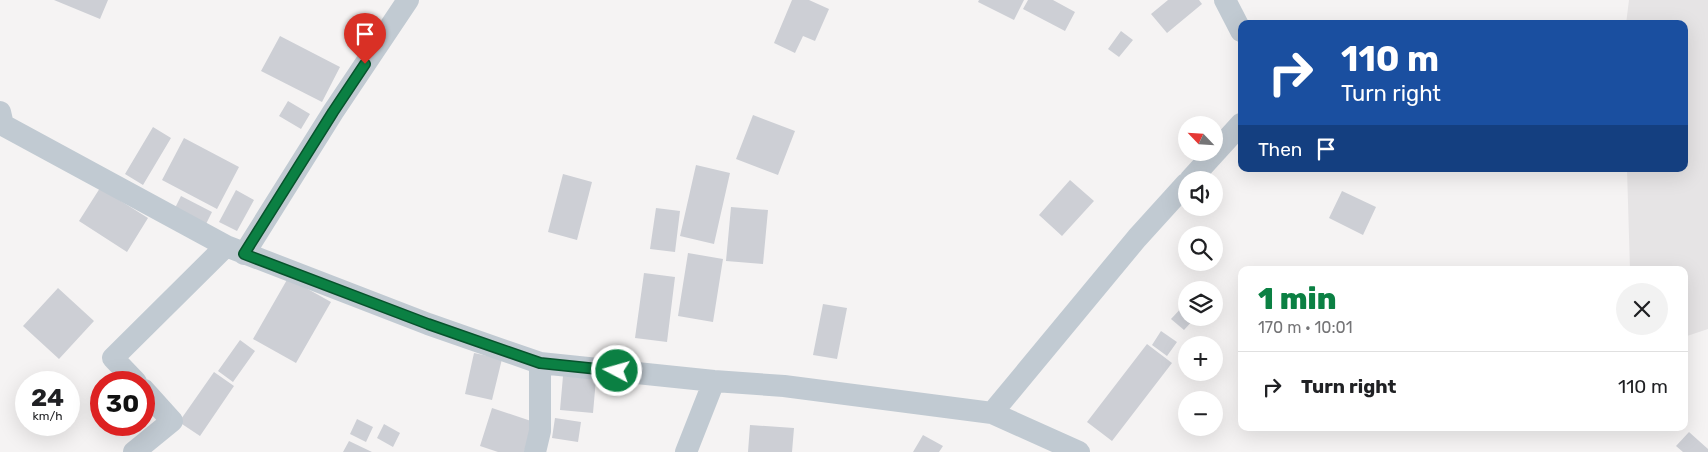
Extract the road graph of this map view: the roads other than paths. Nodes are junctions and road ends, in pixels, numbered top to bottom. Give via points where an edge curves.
1 (408, 0) edge
2 (1225, 0) edge
3 (1238, 25) edge
4 (0, 112) edge
5 (1238, 127) edge
6 (1198, 171) edge
7 (1178, 193) edge
8 (235, 250) junction
9 (540, 363) junction
10 (125, 371) edge
11 (714, 381) junction
12 (155, 402) edge
13 (992, 413) junction
14 (155, 435) edge
15 (154, 436) edge
16 (1036, 444) edge
17 (134, 452) edge
18 (535, 452) edge
19 (686, 452) edge
20 (1079, 452) edge

1 - 8 street
2 - 3 street
4 - 8 street via 3,125
5 - 6 street
7 - 13 street
8 - 9 street
8 - 10 street via 113,358
9 - 11 street
9 - 18 street via 540,431
11 - 13 street via 784,386
11 - 19 street
12 - 14 street via 172,421
13 - 16 street
15 - 17 street
16 - 20 street

